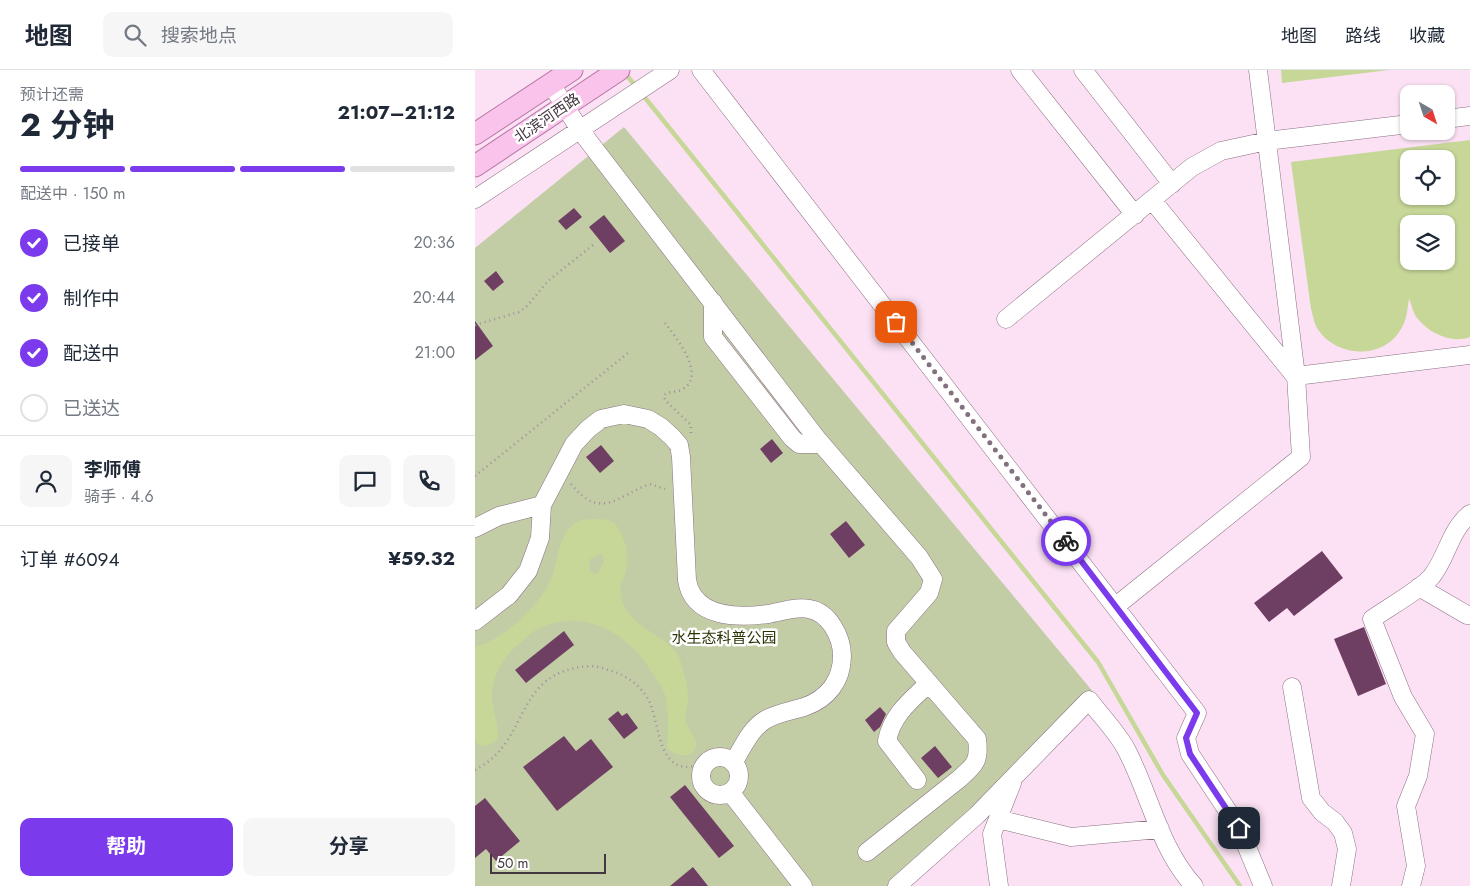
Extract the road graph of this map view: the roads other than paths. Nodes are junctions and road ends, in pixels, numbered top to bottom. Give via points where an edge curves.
1 (572, 70) edge
2 (701, 70) edge
3 (1020, 70) edge
4 (1083, 70) edge
5 (1258, 70) edge
6 (614, 73) edge
7 (665, 73) edge
8 (551, 84) junction
9 (565, 106) junction
10 (1470, 116) edge
11 (1455, 118) edge
12 (1400, 125) edge
13 (580, 130) junction
14 (475, 134) edge
15 (1267, 141) junction
16 (475, 166) edge
17 (1172, 184) junction
18 (475, 199) edge
19 (1153, 200) junction
20 (1135, 215) junction
21 (1006, 319) dead end
22 (1470, 355) edge
23 (1296, 376) junction
24 (542, 505) junction
25 (1470, 514) edge
26 (475, 528) edge
27 (1419, 587) junction
28 (1116, 606) junction
29 (1470, 615) edge
30 (475, 621) edge
31 (929, 683) junction
32 (1292, 687) dead end
33 (733, 763) junction
34 (1016, 775) junction
35 (917, 780) dead end
36 (730, 792) junction
37 (998, 820) junction
38 (1160, 829) junction
39 (867, 852) dead end
40 (803, 886) edge
41 (897, 886) edge
42 (999, 886) edge
43 (1194, 886) edge
44 (1263, 886) edge
45 (1341, 886) edge
46 (1411, 886) edge

1 - 8 main road, 北滨河西路
2 - 28 street
3 - 20 street
4 - 17 street
5 - 15 street
6 - 9 main road, 北滨河西路
7 - 13 street
8 - 9 street
8 - 14 main road, 北滨河西路
9 - 13 street
9 - 16 main road, 北滨河西路
10 - 11 street
12 - 15 street
13 - 18 street
13 - 31 street via 821,444 919,557 933,579 929,593 896,631 896,642 902,652
15 - 17 street via 1221,151 1191,167
15 - 23 street
17 - 19 street
19 - 20 street
19 - 23 street
20 - 21 street
22 - 23 street
23 - 28 street via 1301,457
24 - 26 street via 499,516
24 - 30 street via 540,538 528,571 509,595
24 - 33 street via 574,444 588,429 601,419 624,414 648,418 679,446 687,580 693,599 703,608 725,615 767,614 802,608 817,611 833,627 842,651 841,669 835,684 827,694 810,705 764,721 753,731
25 - 27 street via 1458,525 1431,578
27 - 29 street
27 - 46 street via 1372,619 1403,697 1425,734 1418,776 1405,806 1416,866
28 - 44 street via 1197,713 1186,738 1190,754 1239,828
31 - 35 street via 899,711 887,741
31 - 39 street via 977,739 979,755 959,779
32 - 45 street via 1311,798 1335,822 1347,849
33 - 36 street via 738,781
33 - 36 street via 721,758 709,761 701,776 708,791 719,795
34 - 37 street
34 - 38 street via 1089,700 1126,748
34 - 41 street via 977,815
36 - 40 street
37 - 38 street via 1071,837
37 - 42 street via 992,834
38 - 43 street via 1181,872

